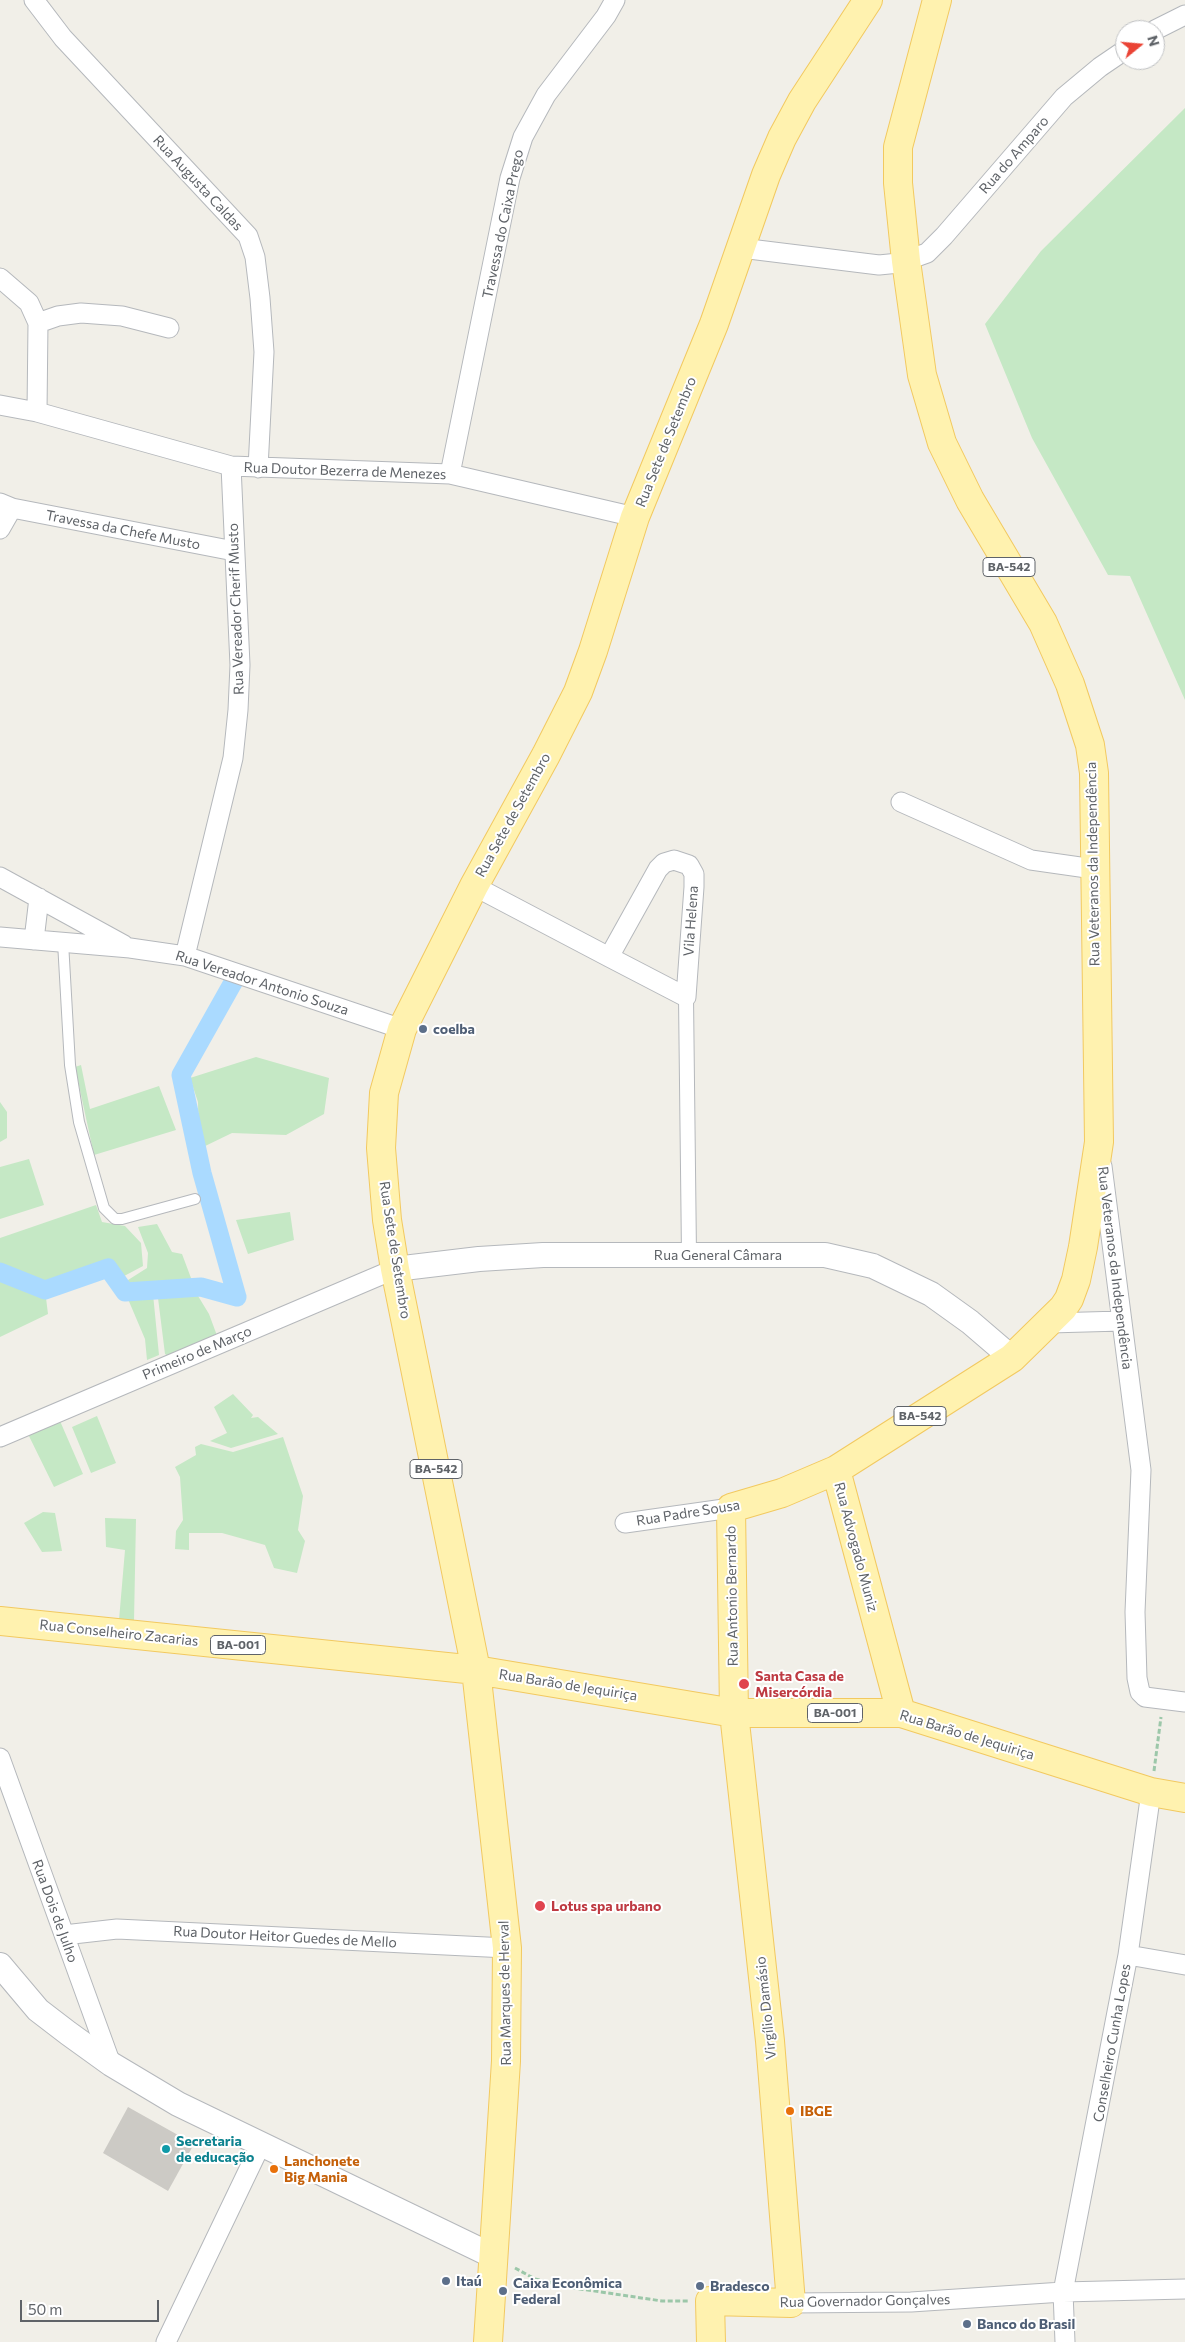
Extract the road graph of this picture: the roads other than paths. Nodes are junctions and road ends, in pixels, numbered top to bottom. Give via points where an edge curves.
1 (34, 0) edge
2 (615, 0) edge
3 (868, 0) edge
4 (933, 1) edge
5 (1185, 15) edge
6 (1165, 25) edge
7 (1115, 57) edge
8 (741, 248) junction
9 (906, 261) junction
10 (0, 278) edge
11 (38, 323) junction
12 (169, 328) dead end
13 (0, 405) edge
14 (37, 412) junction
15 (231, 466) junction
16 (258, 468) junction
17 (450, 474) junction
18 (6, 506) edge
19 (636, 517) junction
20 (0, 529) edge
21 (234, 551) junction
22 (901, 802) dead end
23 (1094, 870) junction
24 (0, 877) edge
25 (474, 886) junction
26 (39, 898) junction
27 (0, 937) edge
28 (34, 940) junction
29 (63, 942) junction
30 (130, 948) junction
31 (185, 956) junction
32 (609, 957) junction
33 (686, 997) junction
34 (402, 1029) junction
35 (1099, 1142) junction
36 (195, 1199) dead end
37 (689, 1255) junction
38 (395, 1269) junction
39 (1122, 1321) junction
40 (1050, 1322) junction
41 (1012, 1358) junction
42 (0, 1437) edge
43 (836, 1470) junction
44 (731, 1508) junction
45 (625, 1523) dead end
46 (0, 1621) edge
47 (476, 1670) junction
48 (1185, 1702) edge
49 (901, 1712) junction
50 (734, 1713) junction
51 (0, 1758) edge
52 (1151, 1792) junction
53 (1185, 1798) edge
54 (64, 1935) junction
55 (507, 1948) junction
56 (1128, 1955) junction
57 (1185, 1964) edge
58 (0, 1965) edge
59 (111, 2064) junction
60 (261, 2144) junction
61 (495, 2257) junction
62 (1185, 2289) edge
63 (1064, 2292) junction
64 (791, 2303) junction
65 (166, 2342) edge
66 (488, 2342) edge
67 (711, 2342) edge
68 (1065, 2342) edge

1 - 16 street, Rua Augusta Caldas via 63,38 248,236 259,290 264,352
2 - 17 street, Travessa do Caixa Prego via 546,95 516,156
3 - 8 main road, Rua Sete de Setembro / BA-542 via 802,101 782,138
4 - 9 main road, Rua Veteranos da Independência / BA-542 via 898,147 898,183
5 - 6 street
7 - 9 street, Rua do Amparo via 1064,97 938,244 927,253
8 - 9 street, Rua do Amparo via 865,264 889,265
8 - 19 main road, Rua Sete de Setembro / BA-542
9 - 23 main road, Rua Veteranos da Independência / BA-542 via 922,375 942,443 970,500 1043,623 1082,719 1094,773
10 - 11 street via 28,303
11 - 12 street via 81,313 122,316
11 - 14 street
13 - 14 street, Rua Doutor Bezerra de Menezes
14 - 15 street, Rua Doutor Bezerra de Menezes
15 - 16 street, Rua Doutor Bezerra de Menezes
15 - 21 street, Rua Vereador Cherif Musto
16 - 17 street, Rua Doutor Bezerra de Menezes
17 - 19 street, Rua Doutor Bezerra de Menezes
18 - 20 street
18 - 21 street, Travessa da Chefe Musto
19 - 25 main road, Rua Sete de Setembro / BA-542 via 578,692
21 - 31 street, Rua Vereador Cherif Musto via 240,665 233,758
22 - 23 street via 1031,860
23 - 35 main road, Rua Veteranos da Independência / BA-542
24 - 26 street
25 - 32 street
25 - 34 main road, Rua Sete de Setembro / BA-542
26 - 28 street
26 - 30 street
27 - 28 street, Rua Vereador Antonio Souza
28 - 29 street, Rua Vereador Antonio Souza
29 - 30 street, Rua Vereador Antonio Souza
29 - 36 lane via 70,1065 79,1122 104,1208 114,1219 122,1219
30 - 31 street, Rua Vereador Antonio Souza
31 - 34 street, Rua Vereador Antonio Souza
32 - 33 street
32 - 33 street, Vila Helena via 658,869 674,860 686,862 692,868 694,886
33 - 37 street
34 - 38 main road, Rua Sete de Setembro / BA-542 via 389,1069 382,1118 383,1184
35 - 39 street, Rua Veteranos da Independência
35 - 40 main road, Rua Advogado Muniz / BA-542 via 1076,1280 1069,1298
37 - 38 street, Rua General Câmara via 543,1255
37 - 41 street, Rua General Câmara via 824,1255 873,1266 931,1294
38 - 42 street, Primeiro de Março
38 - 47 main road, Rua Sete de Setembro / BA-542
39 - 40 street
39 - 48 street, Rua Veteranos da Independência via 1141,1470 1135,1612 1137,1678 1142,1696
40 - 41 main road, Rua Advogado Muniz / BA-542
41 - 43 main road, Rua Advogado Muniz / BA-542
43 - 44 main road, Rua Padre Sousa via 782,1494
43 - 49 main road, Rua Advogado Muniz
44 - 45 street, Rua Padre Sousa
44 - 50 main road, Rua Antonio Bernardo
46 - 47 main road, Rua Conselheiro Zacarias / BA-001
47 - 50 main road, Rua Barão de Jequiriça / BA-001
47 - 55 main road, Rua Marques de Herval
49 - 50 main road, Rua Barão de Jequiriça / BA-001
49 - 52 main road, Rua Barão de Jequiriça / BA-001
50 - 64 main road, Virgílio Damásio via 770,2041
51 - 54 street, Rua Dois de Julho
52 - 53 main road, Rua Barão de Jequiriça / BA-001
52 - 56 street, Conselheiro Cunha Lopes
54 - 55 street, Rua Doutor Heitor Guedes de Mello via 117,1929
54 - 59 street, Rua Dois de Julho
55 - 61 main road, Rua Marques de Herval via 506,2061
56 - 57 street
56 - 63 street, Conselheiro Cunha Lopes
58 - 59 street via 38,2010
59 - 60 street via 178,2104
60 - 61 street
60 - 65 street
61 - 66 main road, Rua Marques de Herval
62 - 63 street, Rua Governador Gonçalves
63 - 64 street, Rua Governador Gonçalves via 911,2302
63 - 68 street, Conselheiro Cunha Lopes
64 - 67 main road, Rua Governador Gonçalves via 710,2300

